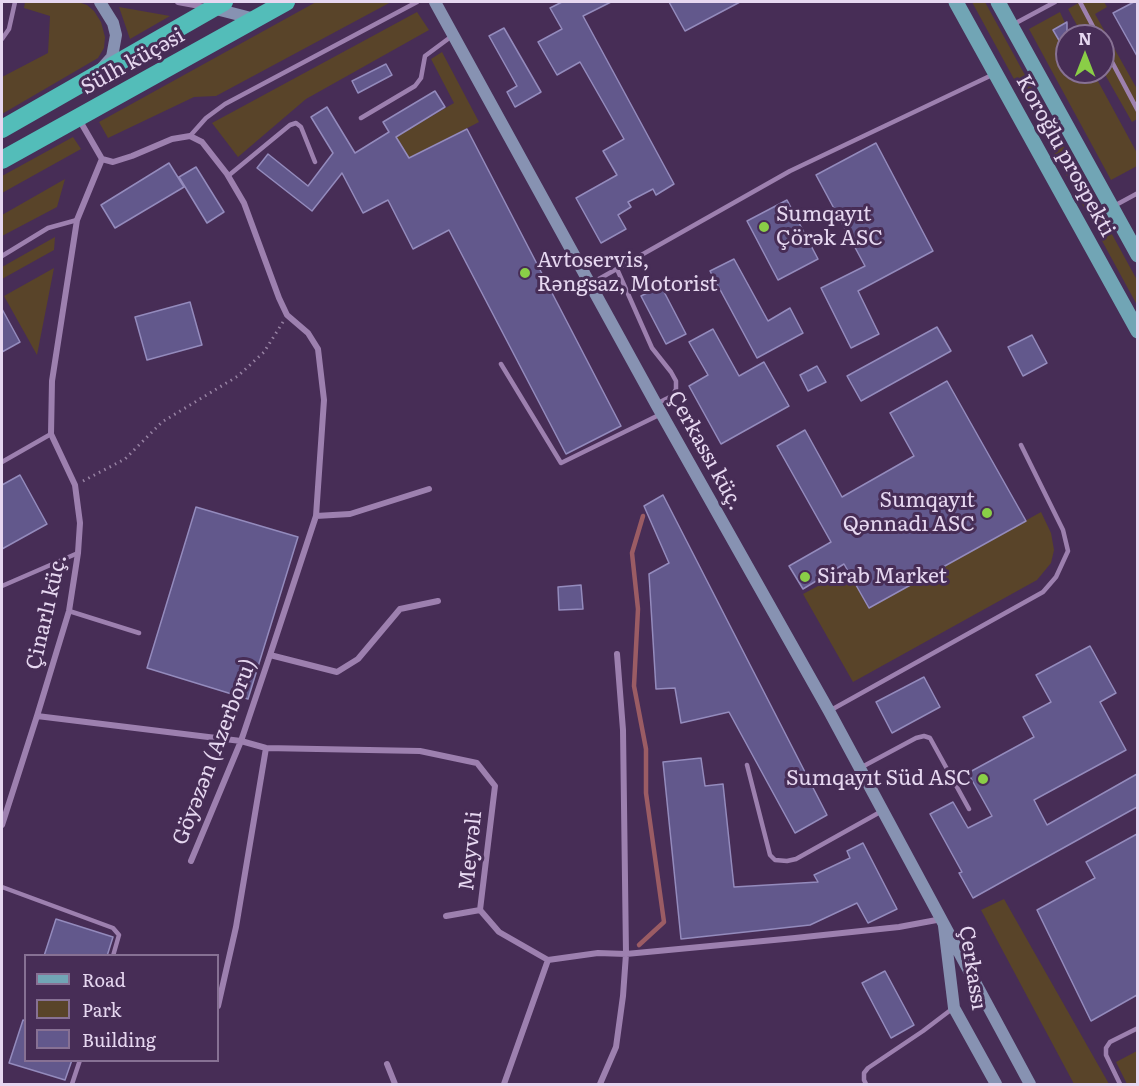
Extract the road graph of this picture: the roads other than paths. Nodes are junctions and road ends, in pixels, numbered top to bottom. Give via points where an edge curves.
1 (15, 2) edge
2 (100, 2) edge
3 (178, 2) edge
4 (286, 2) edge
5 (417, 2) edge
6 (435, 2) edge
7 (957, 2) edge
8 (998, 2) edge
9 (1055, 2) edge
10 (1080, 2) edge
11 (217, 4) edge
12 (255, 19) junction
13 (1092, 24) edge
14 (1012, 25) junction
15 (453, 35) junction
16 (2, 39) edge
17 (1115, 68) edge
18 (996, 73) junction
19 (96, 75) junction
20 (1137, 111) edge
21 (361, 117) dead end
22 (79, 118) junction
23 (2, 129) edge
24 (190, 136) junction
25 (102, 159) junction
26 (2, 160) edge
27 (315, 162) dead end
28 (228, 176) junction
29 (1137, 193) edge
30 (1112, 208) junction
31 (77, 220) junction
32 (1137, 255) edge
33 (2, 256) edge
34 (617, 269) junction
35 (590, 284) junction
36 (1137, 331) edge
37 (501, 364) dead end
38 (659, 409) junction
39 (51, 434) junction
40 (1021, 445) dead end
41 (2, 462) edge
42 (429, 489) dead end
43 (316, 516) junction
44 (78, 553) junction
45 (2, 586) edge
46 (438, 601) dead end
47 (69, 610) junction
48 (139, 633) dead end
49 (617, 654) dead end
50 (270, 655) junction
51 (829, 711) junction
52 (37, 716) junction
53 (241, 741) junction
54 (266, 748) junction
55 (747, 765) dead end
56 (860, 768) junction
57 (969, 809) dead end
58 (883, 810) junction
59 (2, 825) edge
60 (191, 861) dead end
61 (2, 887) edge
62 (480, 910) junction
63 (446, 916) dead end
64 (943, 919) junction
65 (114, 954) edge
66 (626, 954) junction
67 (549, 960) junction
68 (219, 1002) edge
69 (954, 1008) junction
70 (1137, 1028) edge
71 (79, 1062) edge
72 (387, 1064) dead end
73 (72, 1084) edge
74 (395, 1084) edge
75 (504, 1084) edge
76 (600, 1084) edge
77 (866, 1084) edge
78 (996, 1084) edge
79 (1030, 1084) edge
80 (1120, 1084) edge

1 - 16 lane via 9,29
2 - 19 street via 116,35 112,57
3 - 11 street
4 - 12 highway, Sülh küçəsi
5 - 24 lane via 225,104
6 - 15 street, Çerkassı küç.
7 - 18 main road, Koroğlu prospekti
8 - 14 main road, Koroğlu prospekti
9 - 14 lane
10 - 13 lane
11 - 12 street
11 - 19 highway, Sülh küçəsi
12 - 22 highway, Sülh küçəsi
14 - 30 main road, Koroğlu prospekti
15 - 21 lane via 425,56 421,78 415,86
15 - 35 street, Çerkassı küç.
17 - 20 lane
18 - 34 lane via 790,171
18 - 36 main road, Koroğlu prospekti
19 - 23 highway, Sülh küçəsi
22 - 25 street
22 - 26 highway, Sülh küçəsi
24 - 25 street via 172,138 113,162
24 - 28 street via 202,142
25 - 31 street, Çinarlı küç.
27 - 28 lane via 296,123
28 - 43 street, Göyəzən (Azerboru) via 244,203 287,315 308,333 318,349 324,400
29 - 30 lane
30 - 32 main road, Koroğlu prospekti
31 - 33 lane via 48,228
31 - 39 street, Çinarlı küç. via 52,381
34 - 35 lane
34 - 38 lane via 652,348 676,381 672,396
35 - 38 street, Çerkassı küç.
37 - 38 lane via 561,463
38 - 51 street, Çerkassı küç.
39 - 41 lane
39 - 44 street, Çinarlı küç. via 75,485 80,523
40 - 51 lane via 1063,530 1068,551 1056,578 1043,592
42 - 43 street via 350,514
43 - 50 street, Göyəzən (Azerboru)
44 - 45 lane
44 - 47 street, Çinarlı küç.
46 - 50 street, Göyəzən (Azerboru) via 399,609 357,659 337,672
47 - 48 lane
47 - 52 street, Çinarlı küç.
49 - 66 street via 623,730
50 - 53 street, Göyəzən (Azerboru)
51 - 56 street, Çerkassı küç.
52 - 53 street, Meyvəli
52 - 59 street, Çinarlı küç.
53 - 54 street, Meyvəli
53 - 60 street, Göyəzən (Azerboru)
54 - 62 street, Meyvəli via 420,751 477,763 495,786
54 - 68 street via 236,927
55 - 58 lane via 770,855 775,860 796,859
56 - 57 lane via 916,738 930,738
56 - 58 street, Çerkassı küç.
58 - 64 street, Çerkassı küç.
61 - 65 lane via 113,928 119,935
62 - 63 street
62 - 67 street, Meyvəli via 499,932
64 - 66 street via 864,931
64 - 69 street, Çerkassı
64 - 79 street, Çerkassı
66 - 67 street via 598,953
66 - 76 street via 616,1047
67 - 75 street
69 - 77 lane via 868,1068 864,1073
69 - 78 street, Çerkassı
70 - 80 lane via 1106,1048
71 - 73 lane
72 - 74 street

